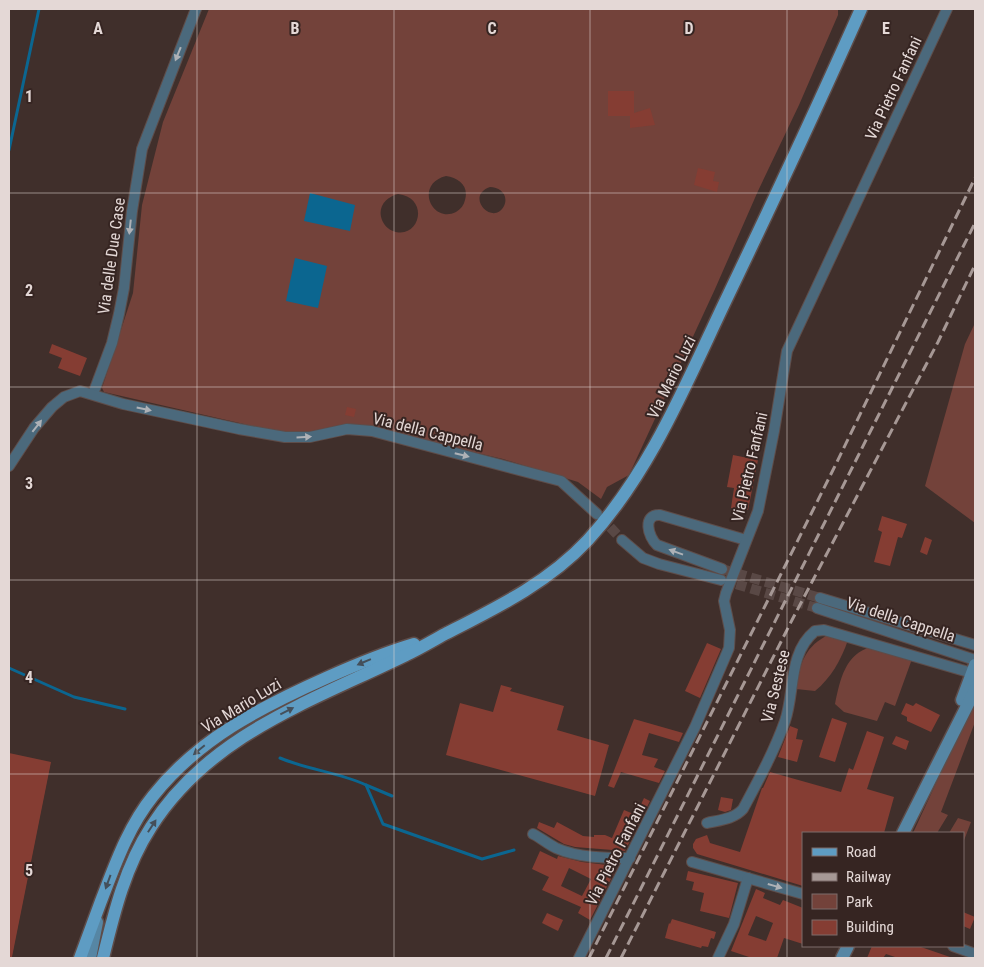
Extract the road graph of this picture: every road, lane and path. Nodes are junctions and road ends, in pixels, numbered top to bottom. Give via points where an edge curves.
1 (196, 9) edge
2 (852, 9) edge
3 (861, 9) edge
4 (947, 9) edge
5 (838, 58) junction
6 (93, 394) junction
7 (9, 466) edge
8 (597, 514) tunnel mouth
9 (622, 540) tunnel mouth
10 (746, 540) junction
11 (722, 569) tunnel mouth
12 (721, 580) tunnel mouth
13 (443, 635) junction
14 (975, 645) edge
15 (975, 660) edge
16 (974, 673) edge
17 (973, 694) edge
18 (929, 782) junction
19 (707, 823) dead end
20 (904, 832) edge
21 (533, 834) dead end
22 (630, 858) junction
23 (692, 862) dead end
24 (748, 878) junction
25 (802, 894) edge
26 (100, 905) junction
27 (956, 947) edge
28 (975, 954) edge
29 (80, 958) edge
30 (90, 958) edge
31 (105, 958) edge
32 (579, 958) edge
33 (718, 958) edge

1 -> 6 street, Via delle Due Case via 142,149 119,314
2 - 5 main road, Via Mario Luzi
3 - 5 main road, Via Mario Luzi
4 - 10 street, Via Pietro Fanfani via 787,351 758,511
5 - 13 main road, Via Mario Luzi via 678,400 635,480 586,542 556,569 502,606
7 -> 6 street via 34,428 59,400 76,392
6 -> 8 street, Via della Cappella via 123,404 285,437 310,437 356,429 372,431 561,481
9 - 12 street via 643,558
11 -> 10 street via 657,545 648,532 651,518 660,515
10 - 22 street, Via Pietro Fanfani via 724,602 730,630 729,648 695,727
13 -> 26 main road, Via Mario Luzi via 377,656 296,691 215,736 175,771 152,797 119,853
31 -> 13 main road, Via Mario Luzi via 112,919 126,878 150,828 190,779 245,735 289,709
14 - 15 street, Via della Cappella via 819,603
16 - 17 street
16 - 18 main road
16 - 19 street, Via Sestese via 824,630 815,631 800,650 786,718 743,809 731,817
17 - 18 main road
18 - 20 main road
21 - 22 street via 556,848 582,855
22 - 32 street, Via Pietro Fanfani
23 - 24 street
24 -> 25 street
24 - 33 street via 734,924
26 - 29 main road, Via Mario Luzi
26 - 30 main road
27 - 28 street

